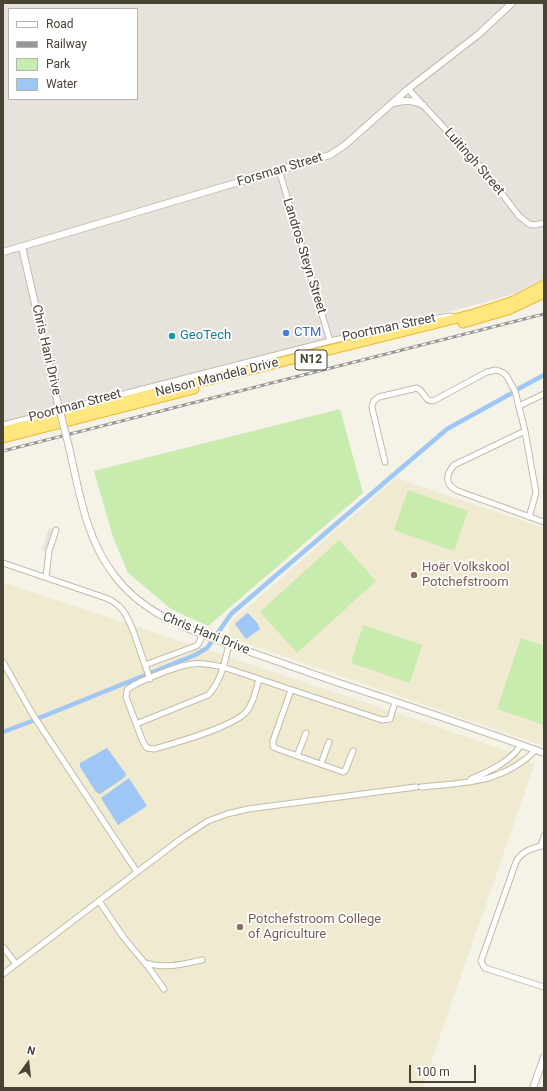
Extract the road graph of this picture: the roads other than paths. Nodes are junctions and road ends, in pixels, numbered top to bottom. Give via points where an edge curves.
1 (512, 3) edge
2 (408, 89) junction
3 (391, 105) junction
4 (423, 105) junction
5 (279, 170) junction
6 (544, 223) edge
7 (22, 246) junction
8 (3, 252) edge
9 (544, 286) edge
10 (544, 293) edge
11 (474, 314) junction
12 (330, 342) junction
13 (544, 394) edge
14 (519, 406) junction
15 (3, 425) edge
16 (3, 431) edge
17 (525, 431) junction
18 (3, 438) edge
19 (385, 462) dead end
20 (529, 517) junction
21 (544, 522) edge
22 (56, 530) dead end
23 (3, 563) edge
24 (46, 577) junction
25 (202, 635) junction
26 (229, 644) junction
27 (3, 662) edge
28 (145, 665) junction
29 (223, 666) junction
30 (149, 675) junction
31 (259, 679) junction
32 (291, 690) junction
33 (395, 702) junction
34 (136, 724) junction
35 (306, 733) dead end
36 (329, 742) dead end
37 (521, 745) junction
38 (536, 750) junction
39 (353, 751) dead end
40 (544, 753) edge
41 (297, 756) junction
42 (321, 764) junction
43 (462, 783) junction
44 (544, 836) edge
45 (137, 872) junction
46 (99, 901) junction
47 (3, 947) edge
48 (202, 960) dead end
49 (145, 963) junction
50 (16, 964) junction
51 (3, 974) edge
52 (544, 987) edge
53 (164, 989) dead end
54 (544, 1057) edge
55 (542, 1067) edge
56 (533, 1088) edge

1 - 2 street, Forsman Street via 478,34
2 - 3 street, Forsman Street
2 - 4 street, Luitingh Street
3 - 4 street via 408,101
3 - 5 street, Forsman Street via 338,150 321,158
4 - 6 street, Luitingh Street via 486,173 519,216 529,224
5 - 7 street, Forsman Street
5 - 12 street, Landros Steyn Street
7 - 8 street, Forsman Street
7 - 25 street, Chris Hani Drive, bridge via 88,523 103,561 135,598 148,608 161,617
9 - 11 highway, Nelson Mandela Drive / N12 via 514,301
10 - 18 highway, Nelson Mandela Drive / N12 via 508,310 476,320
11 - 12 street, Poortman Street via 430,319
11 - 16 highway, Nelson Mandela Drive / N12
12 - 15 street, Poortman Street
13 - 14 street
14 - 17 street
14 - 19 street via 515,391 506,375 496,370 487,372 433,401 426,400 417,388 379,397 374,400 372,408
17 - 20 street via 536,493
17 - 20 street via 454,465 447,480 452,488 458,491
20 - 21 street
22 - 24 street via 49,551
23 - 24 street
24 - 28 street via 104,597 119,606 127,617
25 - 26 street, Chris Hani Drive
25 - 28 street via 196,646
26 - 29 street
26 - 33 street, Chris Hani Drive
27 - 45 street via 37,720
28 - 30 street
29 - 30 street via 189,664
29 - 31 street
29 - 34 street via 213,688 204,697
30 - 34 street via 130,687 126,693
31 - 32 street
31 - 34 street via 253,700 246,712 226,724 205,732 150,749 143,742
32 - 33 street via 386,721 391,717
32 - 41 street via 273,746
33 - 37 street, Chris Hani Drive
35 - 41 street
36 - 42 street
37 - 38 street, Chris Hani Drive
37 - 43 street via 517,752 504,762
38 - 40 street, Chris Hani Drive
38 - 43 street via 515,768 499,775
39 - 42 street via 343,772
41 - 42 street
43 - 45 street via 268,806 216,817 198,827
44 - 52 street via 541,846 519,856 481,961 486,968
45 - 46 street
46 - 49 street
46 - 50 street
47 - 50 street
48 - 49 street via 160,966
49 - 53 street
50 - 51 street
54 - 55 street
55 - 56 street

